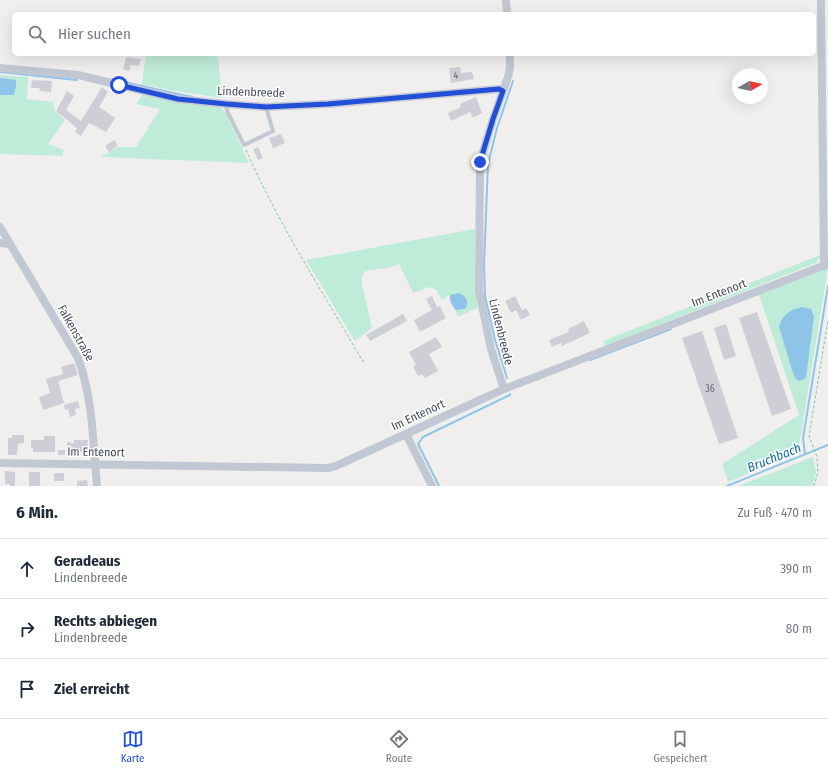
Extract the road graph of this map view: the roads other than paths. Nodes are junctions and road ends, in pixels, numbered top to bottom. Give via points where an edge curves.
1 (506, 0) edge
2 (822, 0) edge
3 (507, 12) edge
4 (510, 56) edge
5 (0, 68) edge
6 (503, 91) junction
7 (226, 104) junction
8 (266, 107) junction
9 (0, 227) edge
10 (0, 243) edge
11 (10, 244) junction
12 (826, 265) edge
13 (504, 388) junction
14 (406, 434) junction
15 (0, 463) edge
16 (95, 463) junction
17 (97, 486) edge
18 (432, 486) edge

1 - 3 street
2 - 12 street, Im Entenort
4 - 6 street, Lindenbreede via 510,68
5 - 7 street, Lindenbreede via 78,75 178,99
6 - 8 street, Lindenbreede via 499,89
6 - 13 street, Lindenbreede via 480,162 479,291 491,349
7 - 8 street, Lindenbreede
7 - 8 lane via 244,145 274,131
9 - 11 street, Falkenstraße
10 - 11 street
11 - 16 street, Falkenstraße via 78,358 84,373
12 - 13 street, Im Entenort
13 - 14 street, Im Entenort
14 - 16 street, Im Entenort via 328,468
14 - 18 street
15 - 16 street, Im Entenort
16 - 17 street, Falkenstraße

